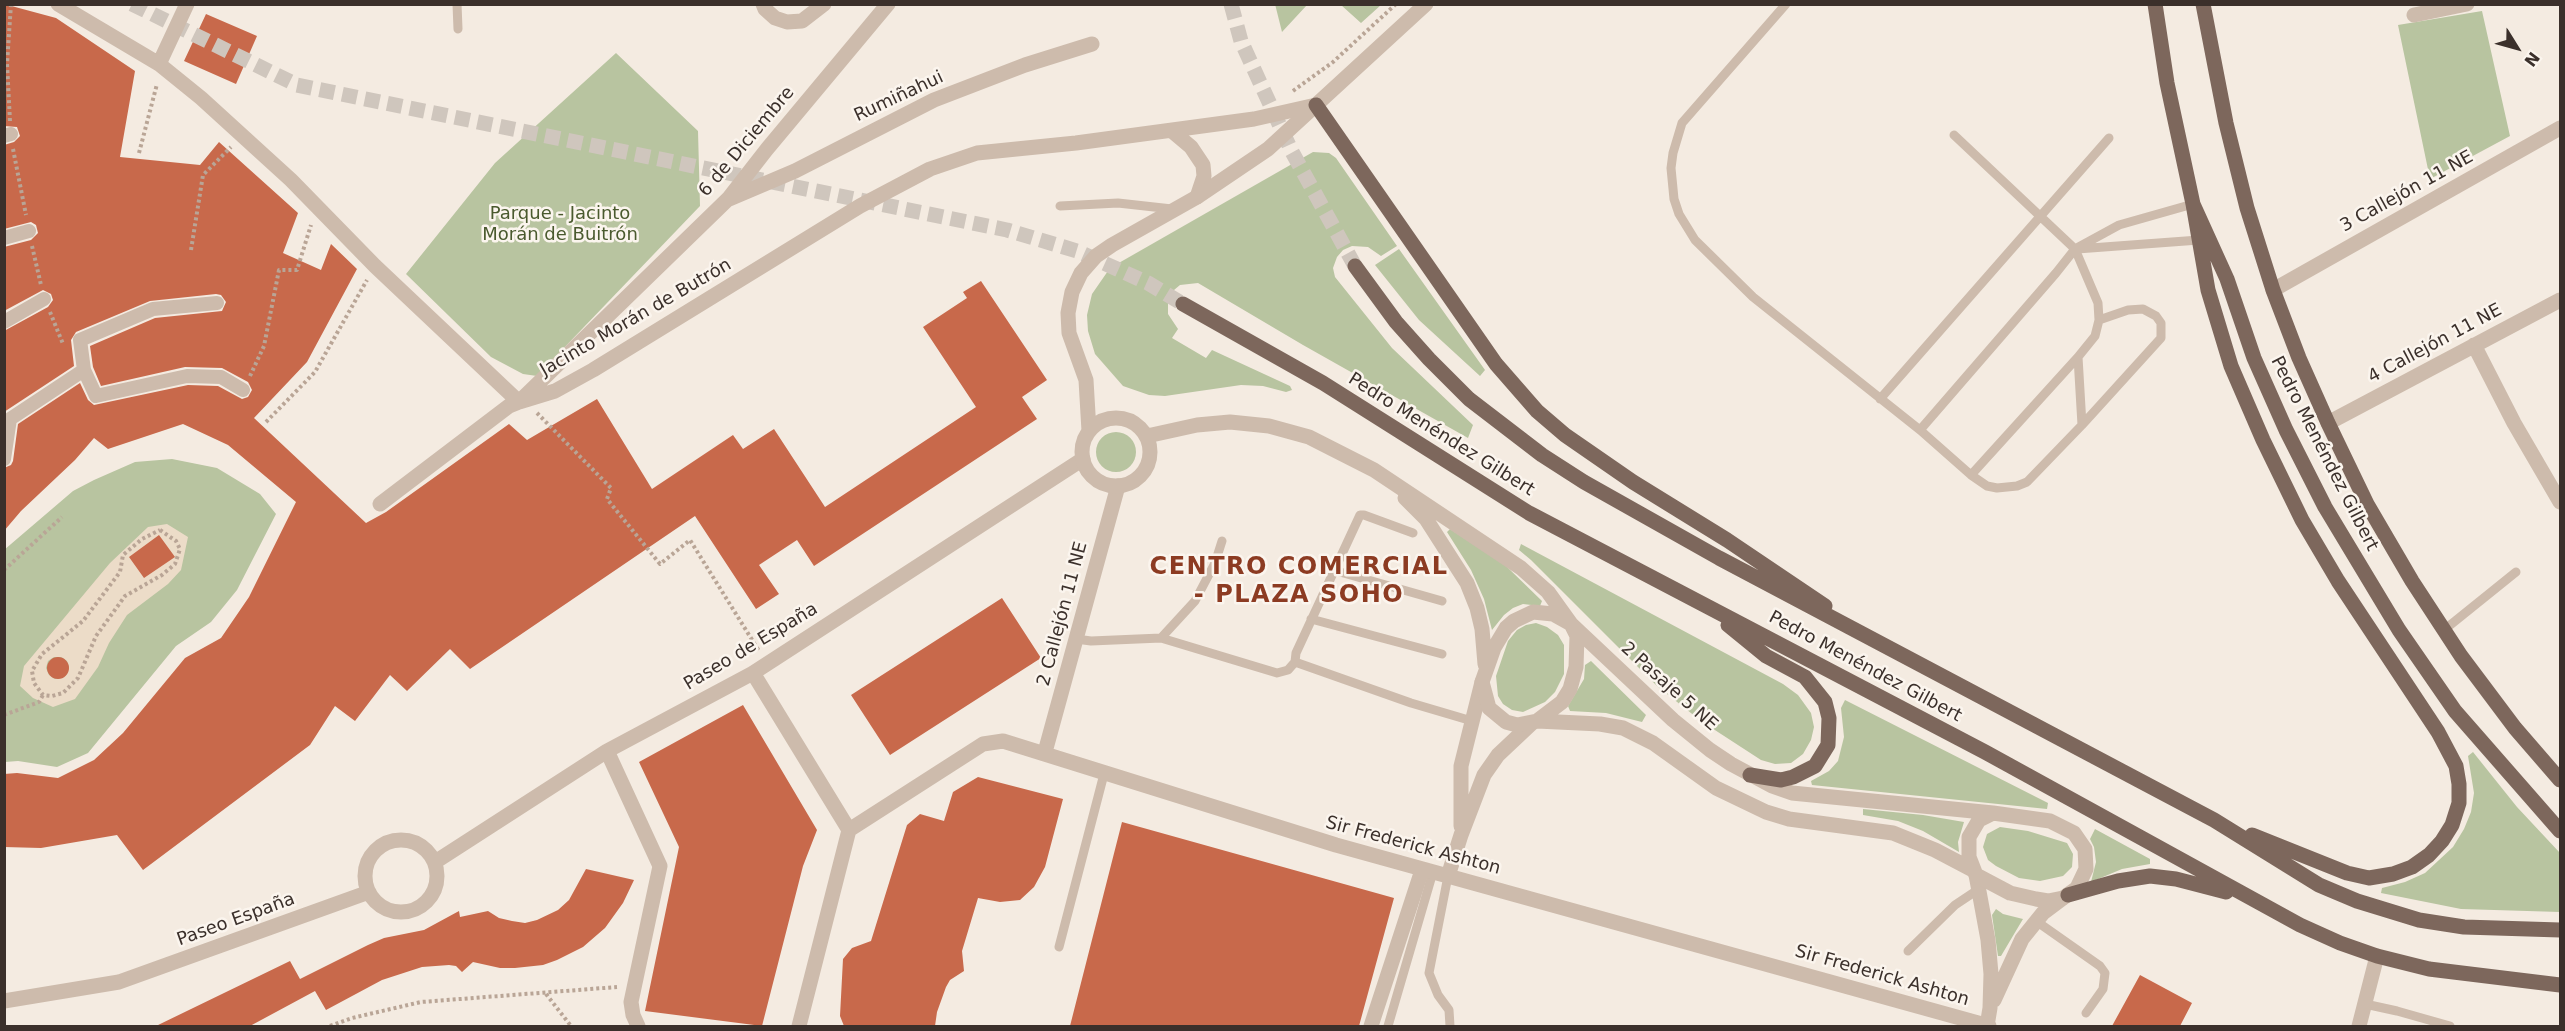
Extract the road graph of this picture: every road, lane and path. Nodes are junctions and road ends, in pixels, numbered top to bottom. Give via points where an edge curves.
1 (11, 4) edge
2 (58, 4) edge
3 (187, 4) edge
4 (457, 4) edge
5 (763, 4) edge
6 (824, 4) edge
7 (888, 4) edge
8 (1396, 4) edge
9 (1426, 4) edge
10 (1786, 4) edge
11 (2155, 4) edge
12 (2203, 4) edge
13 (2466, 4) edge
14 (2414, 15) dead end
15 (458, 29) dead end
16 (1092, 44) dead end
17 (160, 65) junction
18 (1289, 94) dead end
19 (1316, 105) junction
20 (2560, 128) edge
21 (1172, 131) junction
22 (8, 135) edge
23 (1954, 135) dead end
24 (242, 136) junction
25 (2109, 138) dead end
26 (139, 153) dead end
27 (1197, 197) junction
28 (728, 199) junction
29 (2193, 204) junction
30 (1060, 206) dead end
31 (317, 207) junction
32 (1172, 209) junction
33 (2041, 215) junction
34 (29, 231) junction
35 (4, 238) edge
36 (2199, 240) junction
37 (2074, 249) junction
38 (191, 250) dead end
39 (375, 266) junction
40 (1355, 266) tunnel mouth
41 (2273, 290) junction
42 (44, 299) junction
43 (2560, 300) edge
44 (217, 303) dead end
45 (1183, 304) tunnel mouth
46 (2099, 320) junction
47 (4, 322) edge
48 (2474, 345) junction
49 (64, 348) dead end
50 (2078, 357) junction
51 (84, 370) junction
52 (243, 390) joint
53 (1880, 399) junction
54 (519, 402) junction
55 (266, 422) dead end
56 (2328, 423) junction
57 (2082, 425) junction
58 (1920, 430) junction
59 (1089, 431) junction
60 (1147, 436) junction
61 (4, 459) edge
62 (1083, 459) junction
63 (1374, 470) junction
64 (1971, 475) junction
65 (1118, 486) junction
66 (2560, 502) edge
67 (380, 504) dead end
68 (62, 517) dead end
69 (1413, 533) dead end
70 (1222, 540) dead end
71 (4, 570) edge
72 (1333, 570) junction
73 (2516, 572) dead end
74 (1442, 601) dead end
75 (1702, 604) junction
76 (1311, 619) junction
77 (1571, 624) junction
78 (2444, 630) junction
79 (1161, 638) junction
80 (1076, 639) junction
81 (1442, 654) dead end
82 (1903, 657) junction
83 (1295, 662) junction
84 (767, 664) junction
85 (753, 673) junction
86 (1483, 677) junction
87 (43, 695) junction
88 (4, 715) edge
89 (1472, 721) junction
90 (1534, 722) junction
91 (2515, 728) junction
92 (607, 751) junction
93 (1045, 752) junction
94 (2560, 767) edge
95 (1104, 774) junction
96 (1750, 775) junction
97 (2560, 780) edge
98 (1993, 813) junction
99 (2214, 820) junction
100 (849, 830) junction
101 (2560, 831) edge
102 (1461, 835) junction
103 (435, 862) junction
104 (1428, 871) junction
105 (1449, 876) junction
106 (1976, 878) junction
107 (369, 892) junction
108 (2065, 896) junction
109 (2248, 898) junction
110 (2036, 921) junction
111 (2560, 930) edge
112 (1059, 947) dead end
113 (1908, 951) dead end
114 (2377, 956) junction
115 (2560, 985) edge
116 (635, 986) junction
117 (546, 994) junction
118 (4, 1001) edge
119 (2365, 1004) junction
120 (1990, 1008) junction
121 (2086, 1014) dead end
122 (330, 1026) edge
123 (571, 1026) edge
124 (638, 1026) edge
125 (799, 1026) edge
126 (1371, 1026) edge
127 (1388, 1026) edge
128 (1450, 1026) edge
129 (1988, 1026) edge
130 (2359, 1026) edge
131 (2450, 1026) edge

1 - 22 path
2 - 17 street
3 - 17 street
4 - 15 lane
5 - 6 street via 775,18 787,22 802,21
7 - 28 street, 6 de Diciembre
8 - 18 path via 1333,62
9 - 19 street, Jacinto Morán de Butrón
10 - 53 lane via 1682,123 1672,153 1674,199 1695,240 1754,297
11 - 29 main road, Pedro Menéndez Gilbert
12 - 41 main road, Pedro Menéndez Gilbert via 2226,123
13 - 14 street
16 - 28 street, Rumiñahui via 934,100 795,171
17 - 24 street
17 - 26 path
19 - 21 street, Jacinto Morán de Butrón
19 - 27 street, Jacinto Morán de Butrón via 1268,149
19 - 82 main road via 1496,364 1537,411 1633,482
20 - 41 street, 3 Callejón 11 NE
21 - 27 street via 1191,147 1203,165 1204,176
21 - 54 street, Jacinto Morán de Butrón via 978,153 930,169 860,206 594,370 555,391
22 - 34 path
23 - 33 lane
24 - 31 street
24 - 38 path via 203,175
25 - 33 lane
27 - 32 street, Jacinto Morán de Butrón
28 - 54 street, 6 de Diciembre
29 - 36 main road
29 - 37 lane via 2119,225
29 - 101 main road, Pedro Menéndez Gilbert via 2228,279 2254,358 2330,516 2399,630 2462,718
30 - 32 lane via 1118,203
31 - 39 street
31 - 52 path via 297,270 279,270 264,346
32 - 59 street, Jacinto Morán de Butrón via 1095,256 1072,292 1069,333 1086,380
33 - 37 lane
33 - 53 lane
34 - 35 street
34 - 42 path
36 - 37 lane
36 - 99 main road via 2208,290 2231,366 2268,450 2302,520 2338,581 2438,732 2456,766 2459,784 2455,814 2442,841 2429,855 2412,867 2369,878 2347,873
37 - 46 lane via 2098,303
37 - 58 lane
39 - 54 street
39 - 55 path via 315,372
40 - 82 main road, Pedro Menéndez Gilbert via 1429,359 1469,399 1542,455 1667,529
41 - 56 main road, Pedro Menéndez Gilbert
42 - 47 street
42 - 49 path
43 - 48 street, 4 Callejón 11 NE
44 - 51 street via 153,309 80,340
45 - 75 main road, Pedro Menéndez Gilbert via 1323,383 1528,513
46 - 50 lane via 2095,336
46 - 57 lane via 2143,309 2156,316 2162,333 2155,347
48 - 56 street, 4 Callejón 11 NE
48 - 66 street
50 - 57 lane
50 - 64 lane
51 - 52 street via 96,396 187,376 221,377
51 - 61 street via 10,419
53 - 58 lane
54 - 67 street, 6 de Diciembre
54 - 84 path via 544,418 611,488 607,499 660,564 690,540
56 - 78 main road, Pedro Menéndez Gilbert via 2367,504
57 - 64 lane via 2027,482 1996,488
58 - 64 lane
59 - 60 street via 1098,423 1119,418
59 - 62 street via 1082,449
60 - 63 street, 2 Pasaje 5 NE via 1230,422 1269,426 1309,437
60 - 65 street via 1146,469 1138,478
62 - 65 street via 1092,476
62 - 84 street, Paseo de España
63 - 77 street, 2 Pasaje 5 NE via 1521,567 1548,592
63 - 86 street, 2 Pasaje 5 NE via 1426,519 1467,584 1482,629
65 - 80 street, 2 Callejón 11 NE
68 - 71 path
69 - 72 lane via 1360,515
70 - 79 lane via 1195,601
72 - 74 lane
72 - 76 lane
73 - 78 lane
75 - 96 main road via 1766,656 1805,677 1826,702 1828,745 1815,766 1781,780
75 - 109 main road, Pedro Menéndez Gilbert via 1985,752
76 - 81 lane
76 - 83 lane
77 - 86 street via 1543,612 1522,616 1499,638
77 - 90 street via 1578,650 1570,689 1551,712
77 - 96 street, 2 Pasaje 5 NE via 1673,720
78 - 91 main road, Pedro Menéndez Gilbert
79 - 80 lane
79 - 83 lane via 1277,673 1288,670
80 - 93 street, 2 Callejón 11 NE
82 - 99 main road, Pedro Menéndez Gilbert
83 - 89 lane
84 - 85 street, Paseo de España
85 - 92 street, Paseo de España
85 - 100 street
86 - 89 street
86 - 90 street via 1486,700 1496,715 1517,725
87 - 87 path via 34,683 32,671 42,654 83,621 120,572 123,555 142,539 160,530 167,533 180,549 176,564 125,596 96,636 78,678 63,693
87 - 88 path via 39,702
89 - 102 street via 1461,766
90 - 102 street via 1498,755 1484,775
90 - 106 street via 1623,728 1748,805 1789,819 1893,832 1935,850
91 - 94 main road
91 - 97 main road, Pedro Menéndez Gilbert
92 - 103 street, Paseo de España
92 - 116 street via 660,866
93 - 95 street, Sir Frederick Ashton
93 - 100 street, Sir Frederick Ashton via 1003,741 983,744
95 - 104 street, Sir Frederick Ashton
95 - 112 lane
96 - 98 street, 2 Pasaje 5 NE via 1772,786 1812,796
98 - 106 street via 1979,820 1969,837
98 - 108 street via 2050,821 2081,841 2086,869 2077,888
99 - 111 main road, Pedro Menéndez Gilbert via 2319,885 2388,912 2464,927
100 - 125 street
102 - 105 street
103 - 107 street via 436,887 422,907 410,912 386,909
103 - 107 street via 429,852 410,841 387,843 377,849 366,869
104 - 105 street, Sir Frederick Ashton
104 - 126 street
104 - 127 lane
105 - 128 lane via 1429,973 1449,1010
105 - 129 street, Sir Frederick Ashton
106 - 108 street via 2022,897 2048,901
106 - 113 lane via 1955,905
106 - 120 street via 1988,940
107 - 118 street, Paseo España via 118,982
108 - 109 main road via 2118,880 2150,876
108 - 110 street
109 - 114 main road, Pedro Menéndez Gilbert via 2340,944
110 - 120 street via 2014,952
110 - 121 lane via 2105,973 2103,989
114 - 115 main road, Pedro Menéndez Gilbert via 2429,969
114 - 119 street
116 - 117 path
116 - 124 street via 631,1002
117 - 122 path via 421,1002
117 - 123 path
119 - 130 street
119 - 131 lane
120 - 129 street

